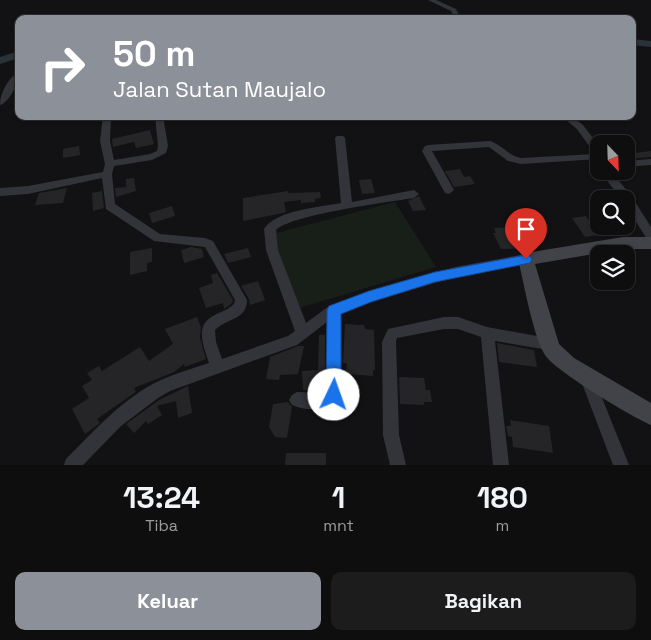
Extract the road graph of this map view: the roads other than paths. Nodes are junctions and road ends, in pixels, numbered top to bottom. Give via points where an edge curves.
1 (432, 0) edge
2 (456, 15) edge
3 (15, 79) edge
4 (0, 103) edge
5 (107, 120) edge
6 (160, 120) edge
7 (570, 120) edge
8 (340, 138) dead end
9 (590, 144) edge
10 (590, 157) edge
11 (651, 162) edge
12 (635, 163) edge
13 (109, 169) junction
14 (612, 180) edge
15 (449, 190) dead end
16 (0, 192) edge
17 (414, 194) dead end
18 (347, 206) junction
19 (651, 236) edge
20 (651, 242) edge
21 (526, 259) junction
22 (334, 310) junction
23 (487, 333) junction
24 (303, 334) junction
25 (548, 344) junction
26 (218, 368) junction
27 (586, 376) junction
28 (297, 400) dead end
29 (651, 415) edge
30 (72, 465) edge
31 (398, 465) edge
32 (501, 465) edge
33 (620, 465) edge

1 - 2 street via 454,10
3 - 4 street
5 - 13 street via 105,141
6 - 13 street via 161,152
7 - 9 street via 580,127
8 - 18 street
10 - 15 street via 520,161 510,159 490,144 428,148
11 - 12 street
13 - 16 street via 28,190
13 - 26 street via 110,203 116,211 158,238 210,245 242,304 209,327
14 - 19 street
17 - 18 street
18 - 24 street via 283,220 270,229 272,250
20 - 21 main road via 623,243
21 - 22 street via 435,277
21 - 25 main road
22 - 24 street
22 - 28 street via 334,395 327,401
23 - 25 street
23 - 31 street via 458,323 444,323 390,336 391,435
23 - 32 street
24 - 26 street
25 - 27 main road via 559,357
26 - 30 street via 166,385 147,395 111,425
27 - 29 main road
27 - 33 street

